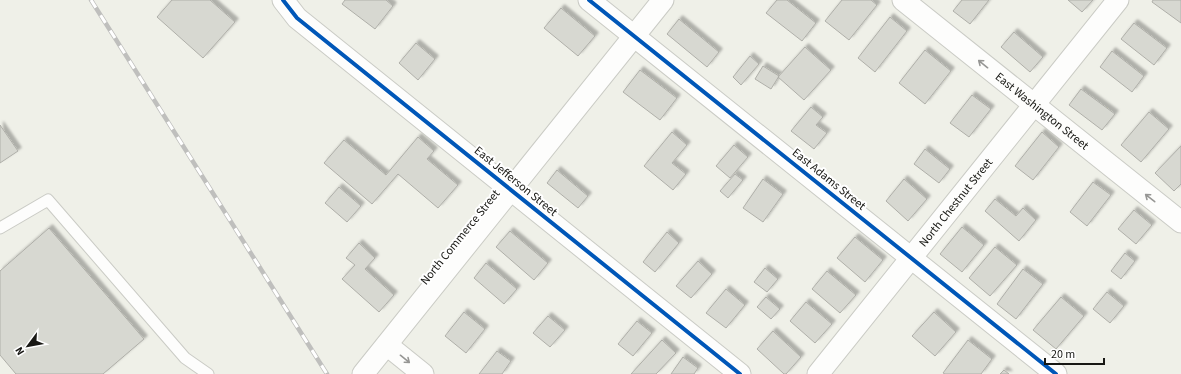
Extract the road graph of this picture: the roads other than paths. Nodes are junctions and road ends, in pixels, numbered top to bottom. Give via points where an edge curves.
1 (283, 0) edge
2 (589, 0) edge
3 (663, 0) edge
4 (903, 0) edge
5 (1118, 0) edge
6 (634, 36) junction
7 (1034, 105) junction
8 (510, 190) junction
9 (1181, 222) edge
10 (0, 228) edge
11 (912, 258) junction
12 (387, 345) junction
13 (208, 374) edge
14 (363, 374) edge
15 (423, 374) edge
16 (740, 374) edge
17 (818, 374) edge
18 (1056, 374) edge

1 - 8 street, East Jefferson Street via 297,18
2 - 6 street, East Adams Street
3 - 6 street, North Commerce Street
7 -> 4 street, East Washington Street
5 - 7 street, North Chestnut Street
6 - 8 street, North Commerce Street
6 - 11 street, East Adams Street
9 -> 7 street, East Washington Street
7 - 11 street, North Chestnut Street
8 - 12 street, North Commerce Street
8 - 16 street, East Jefferson Street
10 - 13 lane via 48,200 185,358
11 - 17 street, North Chestnut Street
11 - 18 street, East Adams Street
12 - 14 street, North Commerce Street
12 -> 15 street

